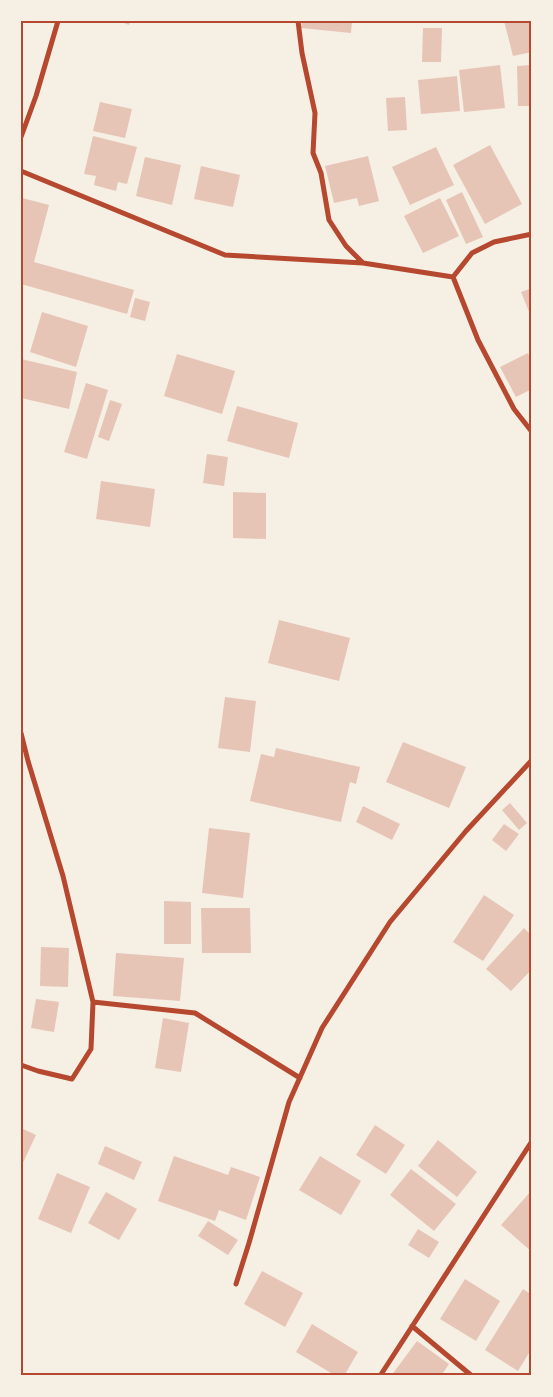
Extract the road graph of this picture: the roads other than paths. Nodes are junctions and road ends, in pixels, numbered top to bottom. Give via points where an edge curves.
1 (58, 21) edge
2 (298, 21) edge
3 (21, 137) edge
4 (21, 171) edge
5 (532, 234) edge
6 (363, 264) junction
7 (453, 277) junction
8 (532, 432) edge
9 (21, 733) edge
10 (532, 760) edge
11 (93, 1002) junction
12 (21, 1065) edge
13 (300, 1078) junction
14 (531, 1145) edge
15 (236, 1284) dead end
16 (412, 1326) junction
17 (380, 1376) edge
18 (472, 1376) edge

1 - 3 street
2 - 6 street via 315,113 313,153 321,173 329,220
4 - 6 street via 225,255
5 - 7 street via 494,242 472,252
6 - 7 street
7 - 8 street via 478,340 514,409
9 - 11 street via 63,876
10 - 13 street via 466,831 390,922 322,1028
11 - 12 street via 91,1049 72,1078
11 - 13 street via 195,1014
13 - 15 street
14 - 16 street
16 - 17 street
16 - 18 street

